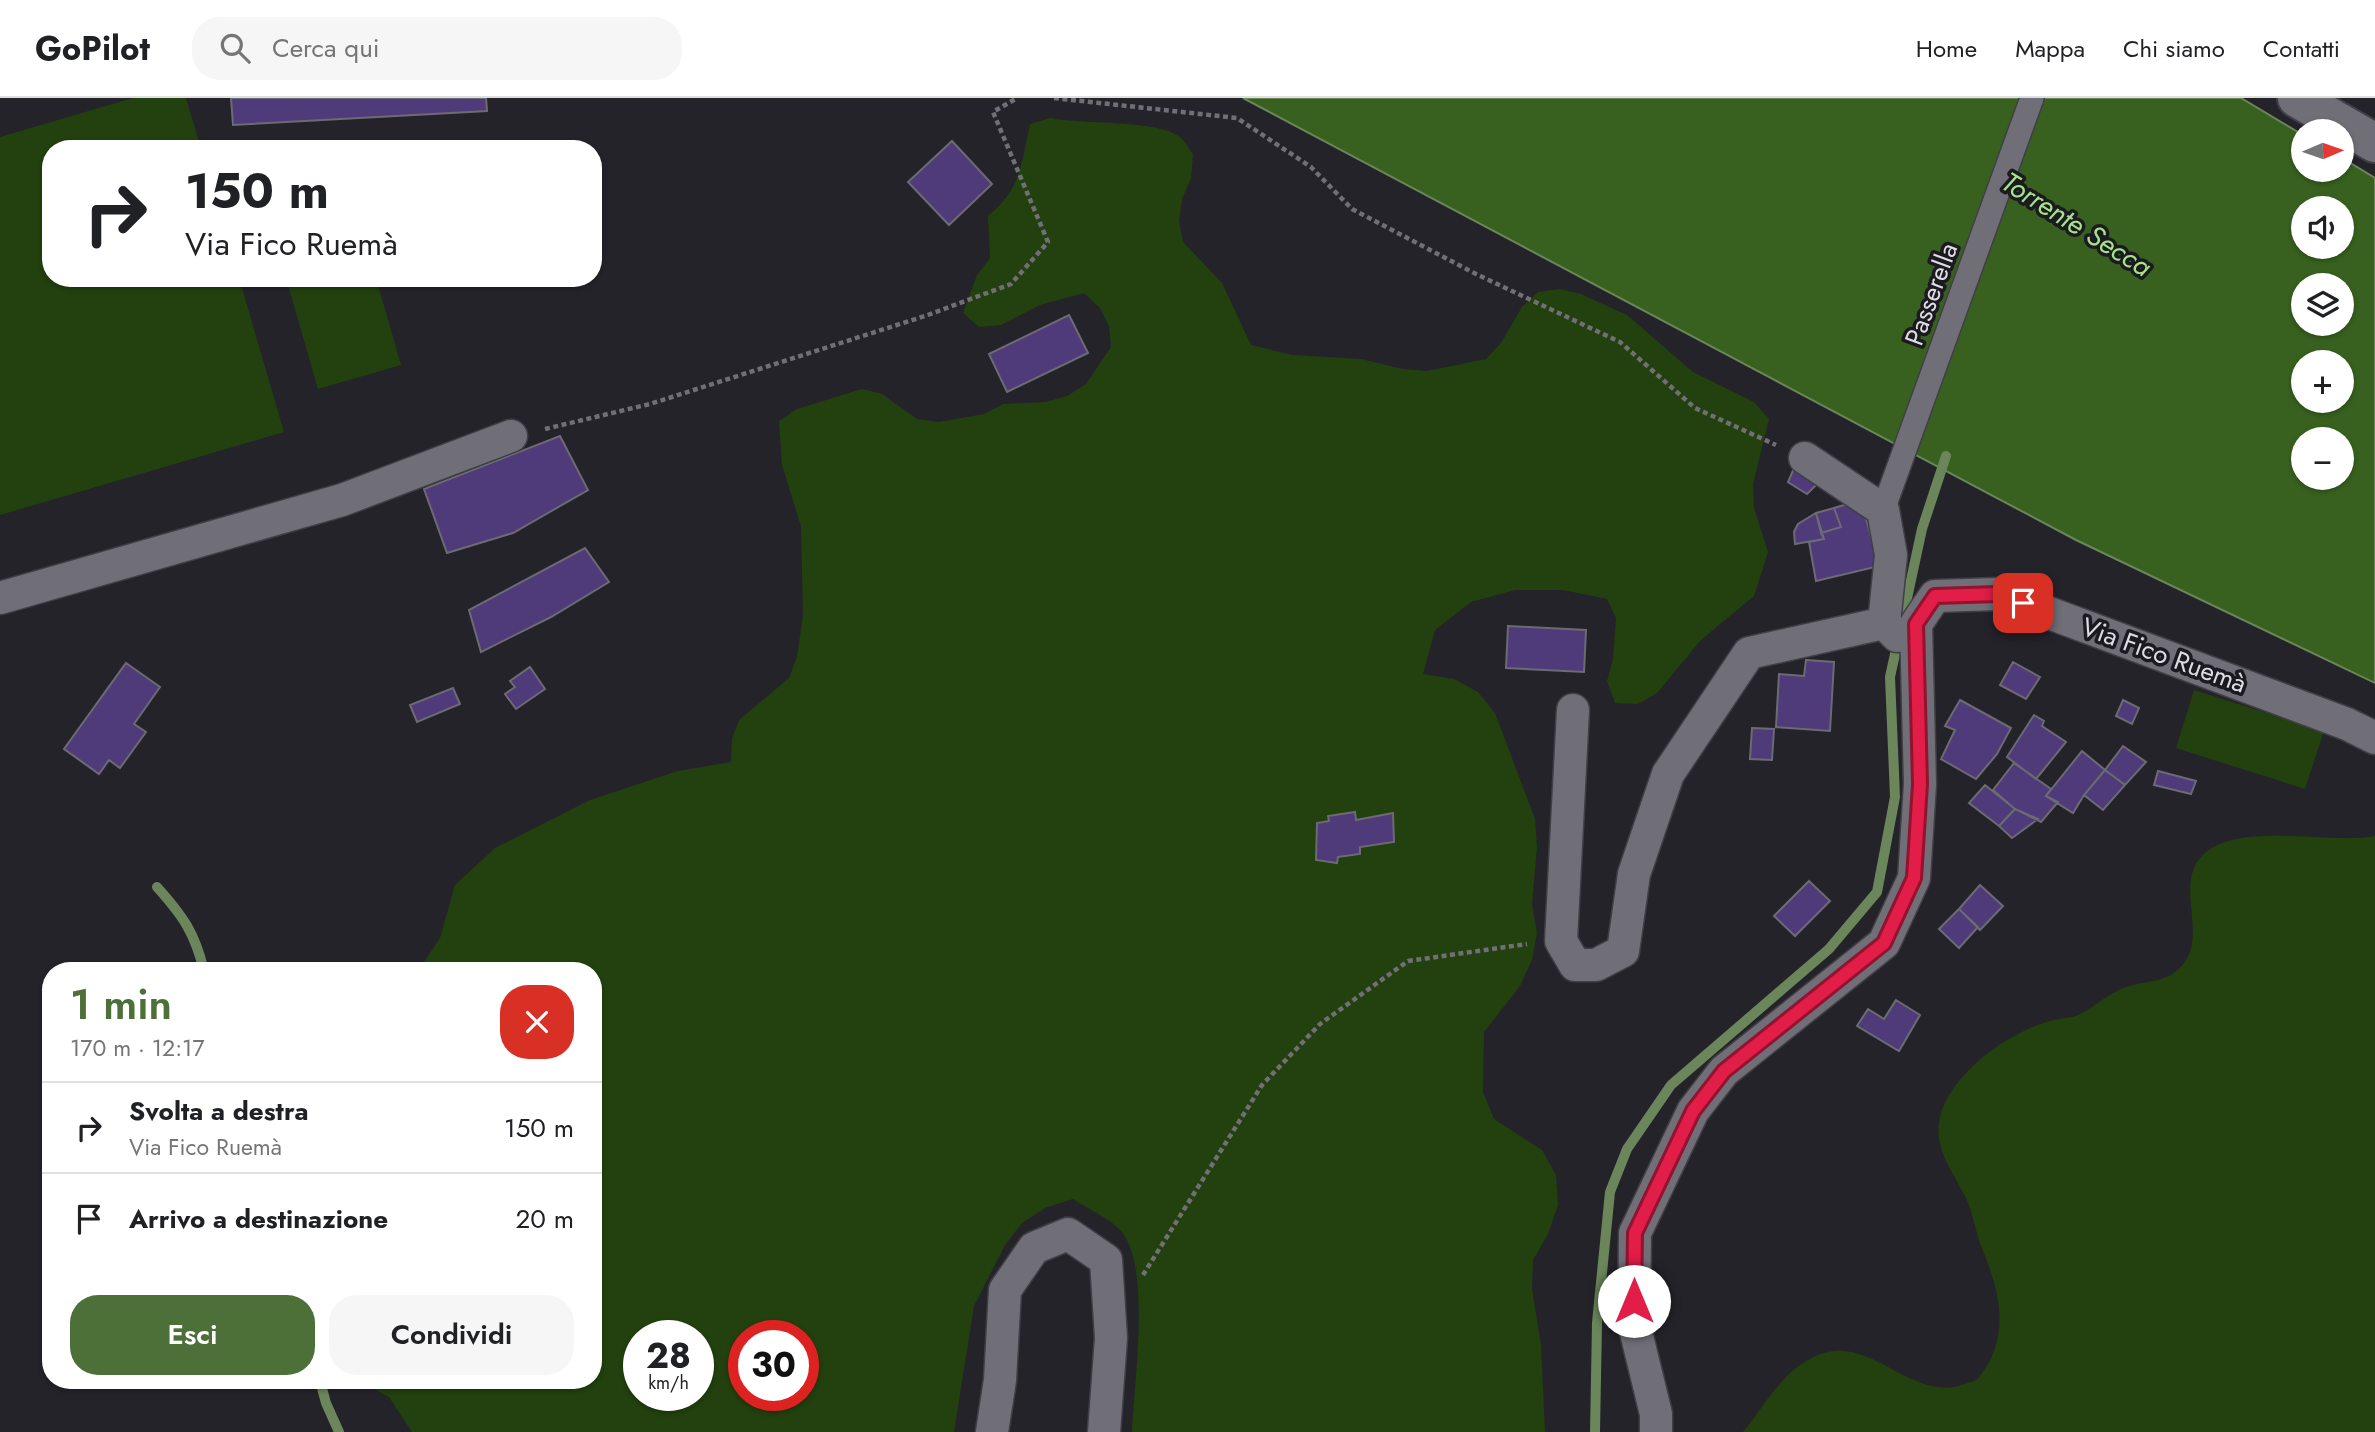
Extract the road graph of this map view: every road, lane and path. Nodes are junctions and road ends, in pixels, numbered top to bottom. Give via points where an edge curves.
1 (1017, 98) edge
2 (1054, 98) edge
3 (2032, 98) edge
4 (2297, 98) edge
5 (2375, 143) edge
6 (511, 436) joint
7 (1805, 458) joint
8 (1883, 510) junction
9 (0, 598) edge
10 (1884, 622) junction
11 (1918, 659) junction
12 (1573, 710) dead end
13 (2375, 738) edge
14 (1561, 941) junction
15 (1141, 1278) dead end
16 (992, 1432) edge
17 (1104, 1432) edge
18 (1656, 1432) edge

1 - 6 path via 993,112 1048,242 1011,284 650,404
2 - 7 path via 1237,118 1311,167 1352,209 1620,342 1695,408
3 - 8 street, Passerella
4 - 5 main road
6 - 9 street via 342,500
7 - 8 street
8 - 10 street via 1891,555
10 - 11 street
10 - 14 street via 1749,653 1668,774 1634,874 1623,951 1596,965 1574,965
11 - 13 street, Via Fico Ruemà via 1916,624 1935,596 1998,594
11 - 18 street, Via Fico Ruemà via 1920,784 1914,878 1884,943 1724,1071 1693,1111 1635,1233 1634,1324 1656,1414
12 - 14 street
14 - 15 path via 1408,961 1320,1024 1262,1085
16 - 17 street via 1005,1290 1034,1248 1068,1234 1107,1260 1111,1338

